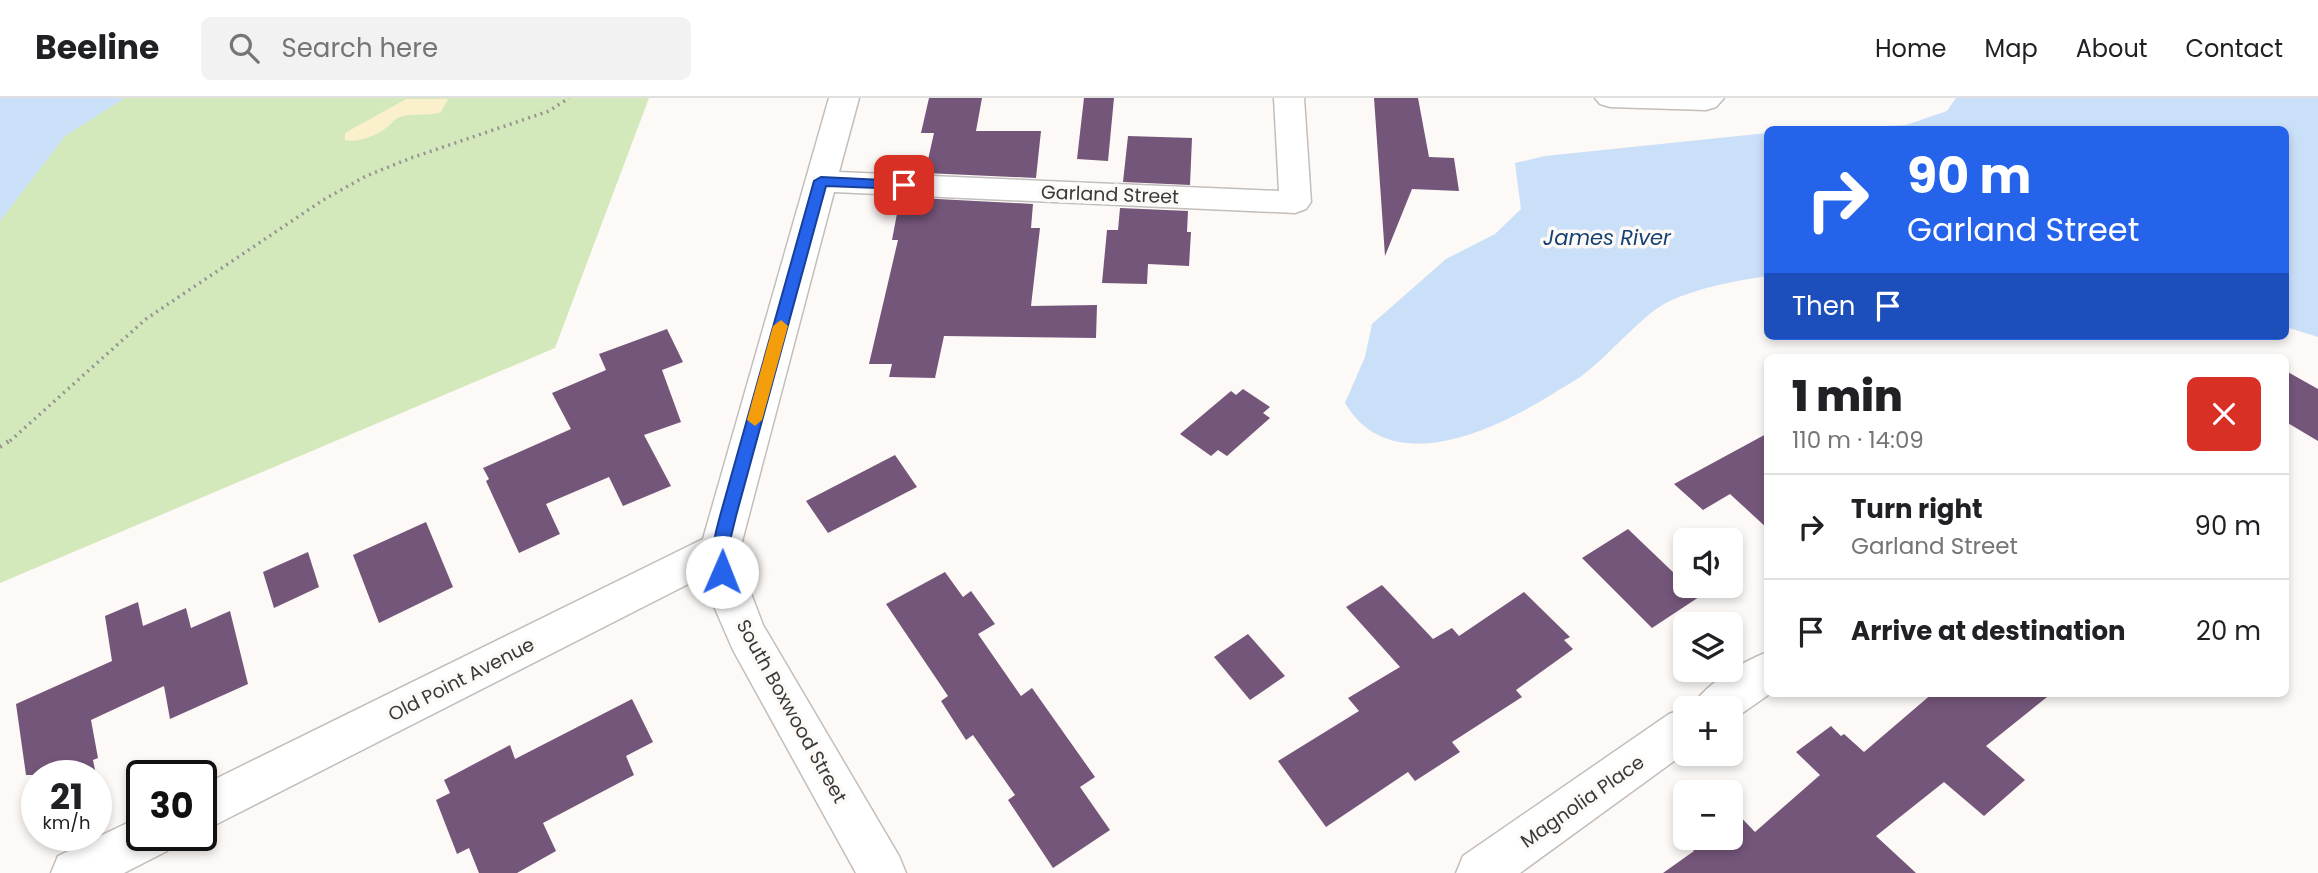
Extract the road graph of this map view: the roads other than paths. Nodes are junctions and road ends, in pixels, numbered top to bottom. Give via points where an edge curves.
1 (844, 98) edge
2 (1289, 98) edge
3 (1610, 98) edge
4 (1709, 98) edge
5 (821, 181) junction
6 (720, 549) junction
7 (1764, 674) edge
8 (1732, 696) edge
9 (1673, 736) edge
10 (217, 802) edge
11 (126, 848) edge
12 (75, 873) edge
13 (883, 873) edge
14 (1480, 873) edge

1 - 5 street, South Boxwood Street
2 - 5 street, Garland Street via 1295,202
3 - 4 street via 1678,102 1706,102
5 - 6 street, South Boxwood Street
6 - 10 street, Old Point Avenue
6 - 13 street, South Boxwood Street via 730,599 748,637
7 - 8 street
9 - 14 street, Magnolia Place
11 - 12 street

